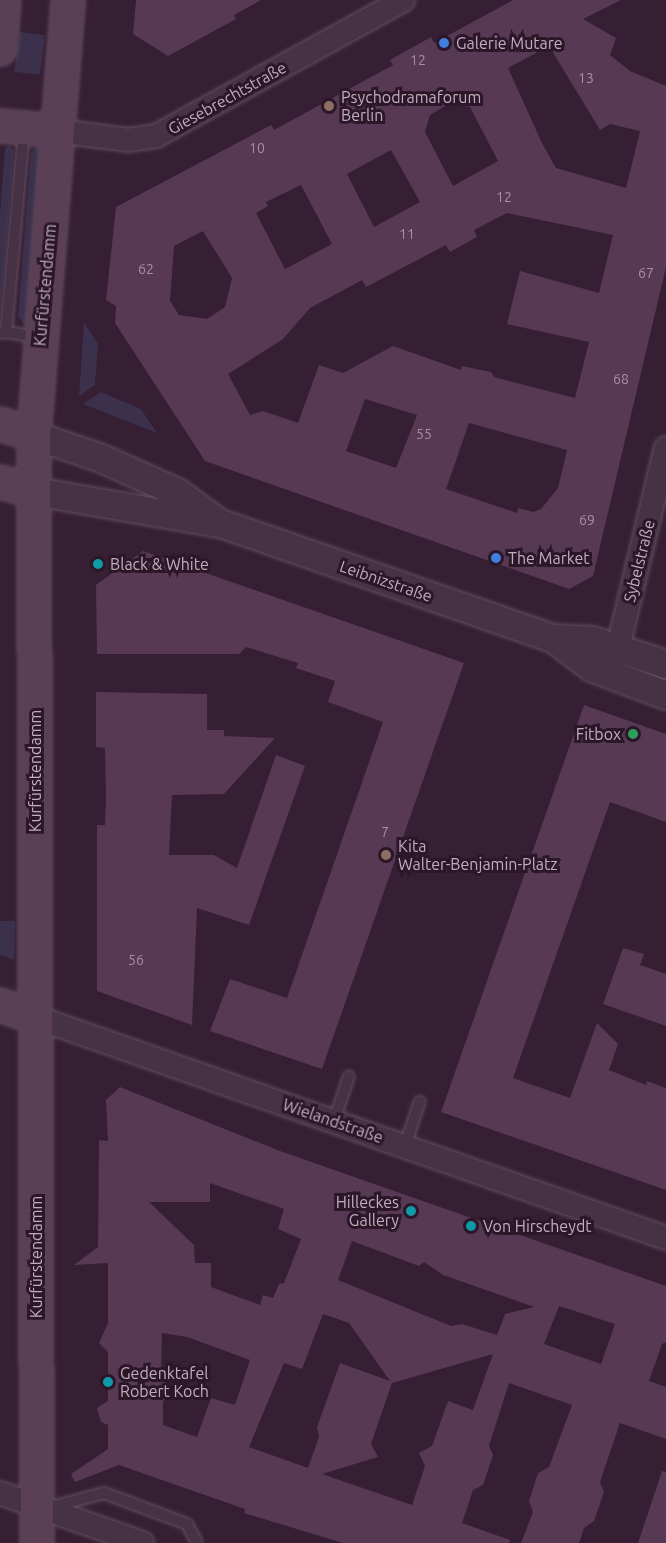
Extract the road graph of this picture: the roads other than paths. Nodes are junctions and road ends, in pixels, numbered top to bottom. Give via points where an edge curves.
1 (4, 0) edge
2 (68, 0) edge
3 (403, 0) edge
4 (0, 49) edge
5 (12, 127) edge
6 (57, 131) junction
7 (3, 333) edge
8 (40, 338) junction
9 (0, 424) edge
10 (34, 435) junction
11 (666, 448) edge
12 (0, 482) edge
13 (34, 491) junction
14 (220, 523) junction
15 (553, 638) junction
16 (618, 647) junction
17 (666, 664) edge
18 (611, 674) junction
19 (666, 695) edge
20 (0, 1005) edge
21 (35, 1017) junction
22 (349, 1076) dead end
23 (420, 1101) dead end
24 (334, 1121) junction
25 (405, 1146) junction
26 (666, 1238) edge
27 (0, 1493) edge
28 (41, 1508) junction
29 (37, 1543) edge
30 (142, 1543) edge
31 (197, 1543) edge

1 - 4 main road
2 - 6 main road, Kurfürstendamm
3 - 6 street, Giesebrechtstraße via 156,136 128,140
5 - 6 main road, Giesebrechtstraße
5 - 7 lane
6 - 8 main road, Kurfürstendamm
7 - 8 lane
8 - 10 main road, Kurfürstendamm
9 - 10 main road, Leibnizstraße
10 - 13 main road, Kurfürstendamm
10 - 14 street, Leibnizstraße via 101,458 177,492
11 - 16 street, Sybelstraße
12 - 13 main road, Leibnizstraße
13 - 14 street, Leibnizstraße
13 - 21 main road, Kurfürstendamm
14 - 15 street, Leibnizstraße
15 - 16 street, Leibnizstraße via 592,640
15 - 18 street, Leibnizstraße via 591,667
16 - 17 street, Leibnizstraße
16 - 18 street, Sybelstraße
18 - 19 street, Leibnizstraße
20 - 21 main road, Wielandstraße
21 - 24 street, Wielandstraße
21 - 28 main road, Kurfürstendamm
22 - 24 lane
23 - 25 lane
24 - 25 street, Wielandstraße
25 - 26 street, Wielandstraße
27 - 28 street
28 - 29 main road, Kurfürstendamm
28 - 30 street
28 - 31 lane via 104,1493 187,1524

